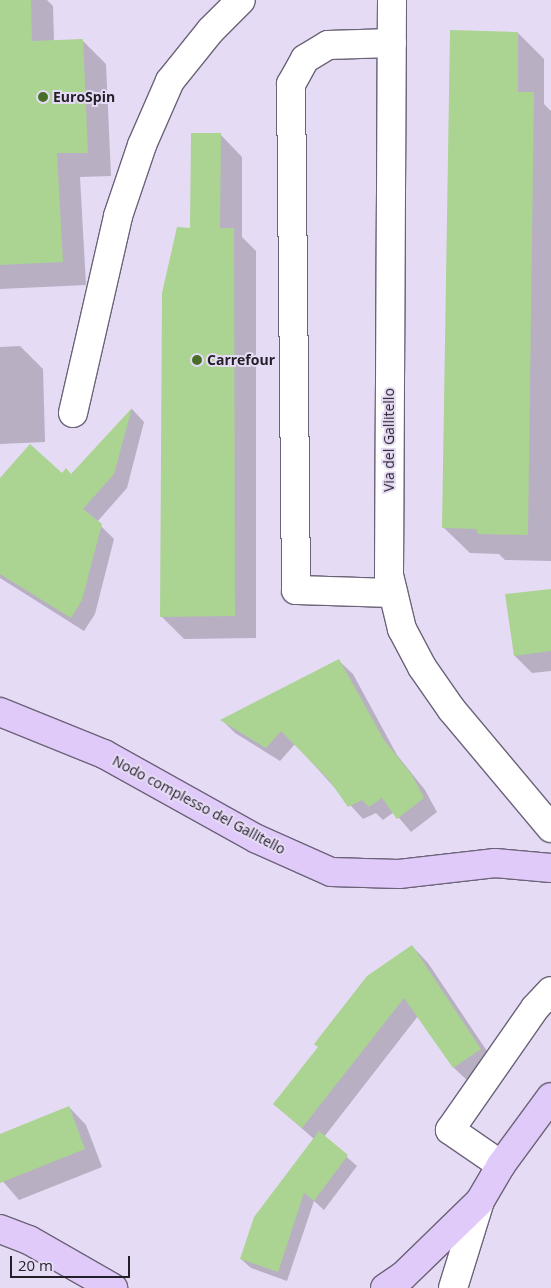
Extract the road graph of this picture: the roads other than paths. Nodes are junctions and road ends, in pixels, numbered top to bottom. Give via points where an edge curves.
1 (242, 0) edge
2 (392, 0) edge
3 (392, 43) junction
4 (73, 413) dead end
5 (393, 593) junction
6 (0, 712) edge
7 (551, 828) edge
8 (551, 868) edge
9 (551, 991) edge
10 (546, 1111) edge
11 (501, 1165) junction
12 (480, 1201) junction
13 (0, 1219) edge
14 (0, 1230) edge
15 (29, 1240) junction
16 (113, 1288) edge
17 (385, 1288) edge
18 (453, 1288) edge

1 - 4 street via 211,30 170,82 142,145 118,216
2 - 3 street, Via del Gallitello
3 - 5 street, Via del Gallitello via 388,519 389,575
3 - 5 street via 328,45 305,59 291,84 296,590
5 - 7 street, Via del Gallitello via 402,629 422,667 452,710
6 - 8 main road, Nodo complesso del Gallitello via 104,754 257,840 331,872 399,874 495,863
9 - 11 street via 535,1008 450,1130
10 - 11 main road
11 - 12 main road
12 - 17 main road via 403,1276
12 - 18 street
13 - 15 main road
14 - 15 main road
15 - 16 main road

